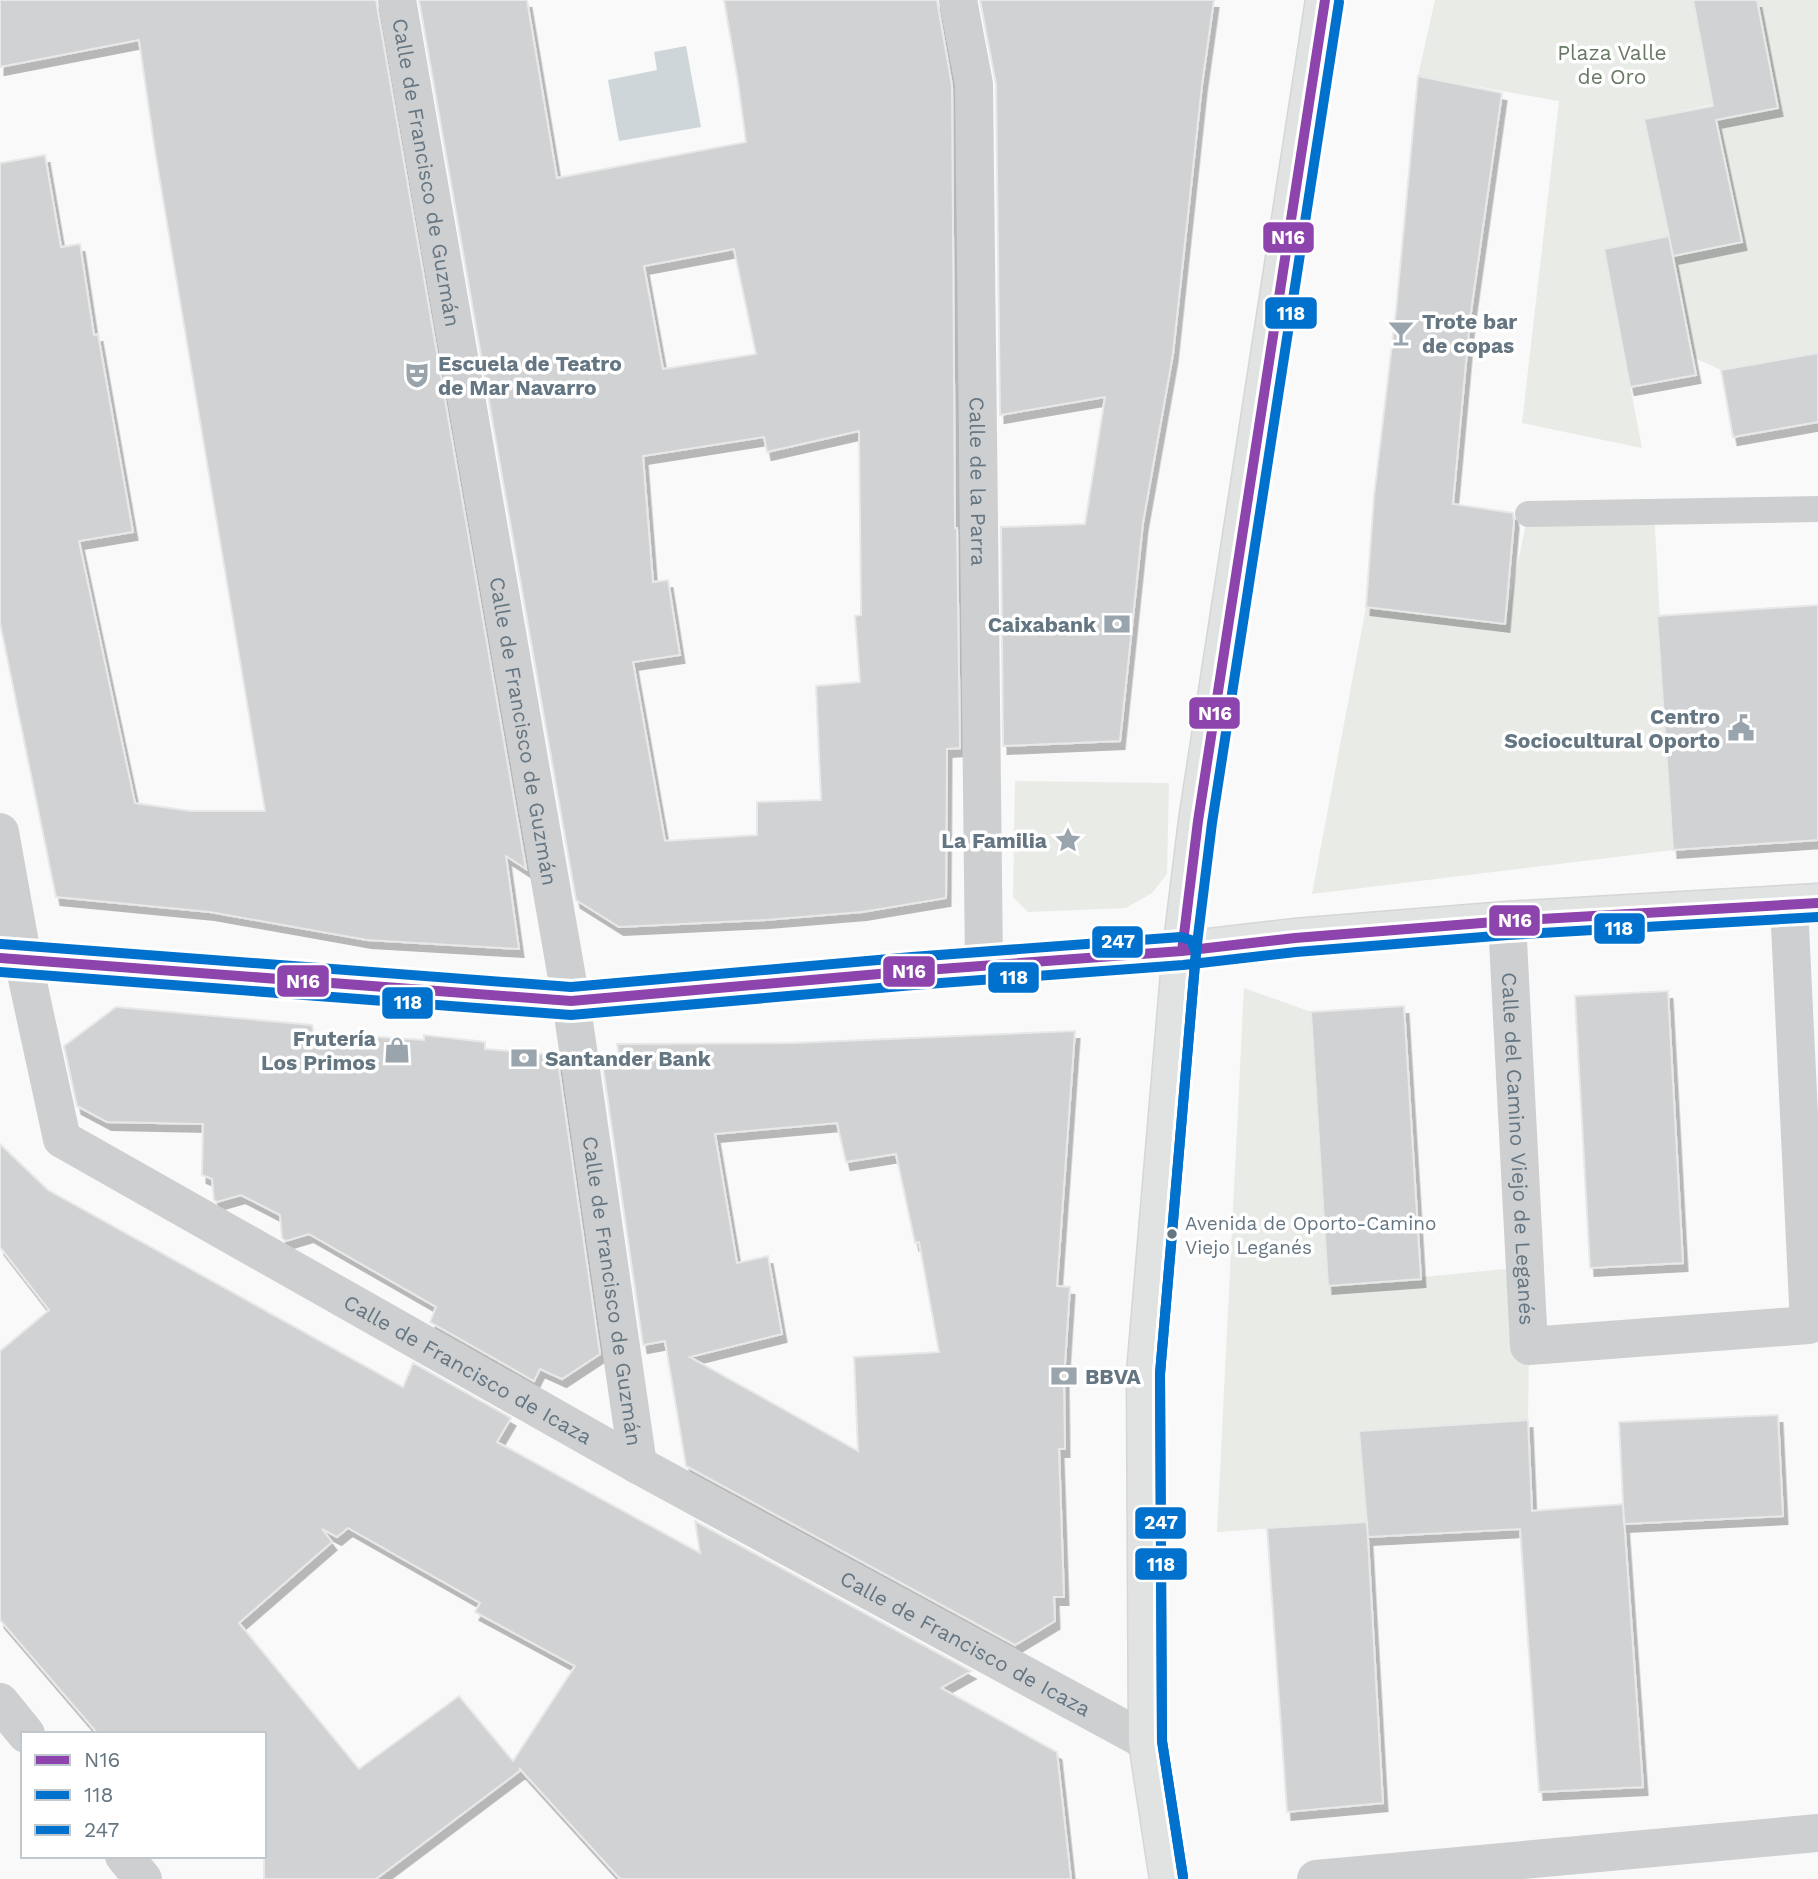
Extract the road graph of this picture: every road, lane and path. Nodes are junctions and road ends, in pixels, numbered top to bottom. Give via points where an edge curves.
1 (397, 0) edge
2 (958, 0) edge
3 (1325, 0) edge
4 (1818, 509) edge
5 (1528, 514) dead end
6 (0, 832) edge
7 (1803, 904) edge
8 (1507, 921) junction
9 (1182, 951) junction
10 (12, 959) edge
11 (984, 965) junction
12 (571, 1001) junction
13 (638, 1465) junction
14 (0, 1702) edge
15 (24, 1732) edge
16 (1148, 1742) junction
17 (21, 1743) edge
18 (0, 1754) edge
19 (1818, 1833) edge
20 (126, 1858) edge
21 (143, 1879) edge
22 (1169, 1879) edge
23 (1315, 1879) edge

1 - 12 street, Calle de Francisco de Guzmán
2 - 11 street, Calle de la Parra via 974,85
3 - 9 main road via 1198,821
4 - 5 lane
6 - 10 street, Calle de Francisco de Icaza
7 - 8 main road, Calle del Camino Viejo de Leganés
7 - 8 street, Calle del Camino Viejo de Leganés via 1810,1325 1529,1346
8 - 9 main road, Calle del Camino Viejo de Leganés
9 - 11 main road, Calle del Camino Viejo de Leganés
9 - 16 main road via 1146,1373
10 - 12 main road, Calle del Camino Viejo de Leganés
10 - 13 street, Calle de Francisco de Icaza via 62,1139
11 - 12 main road, Calle del Camino Viejo de Leganés
12 - 13 street, Calle de Francisco de Guzmán
13 - 16 street, Calle de Francisco de Icaza
14 - 15 street
16 - 22 main road
17 - 18 street
19 - 23 street
20 - 21 street

